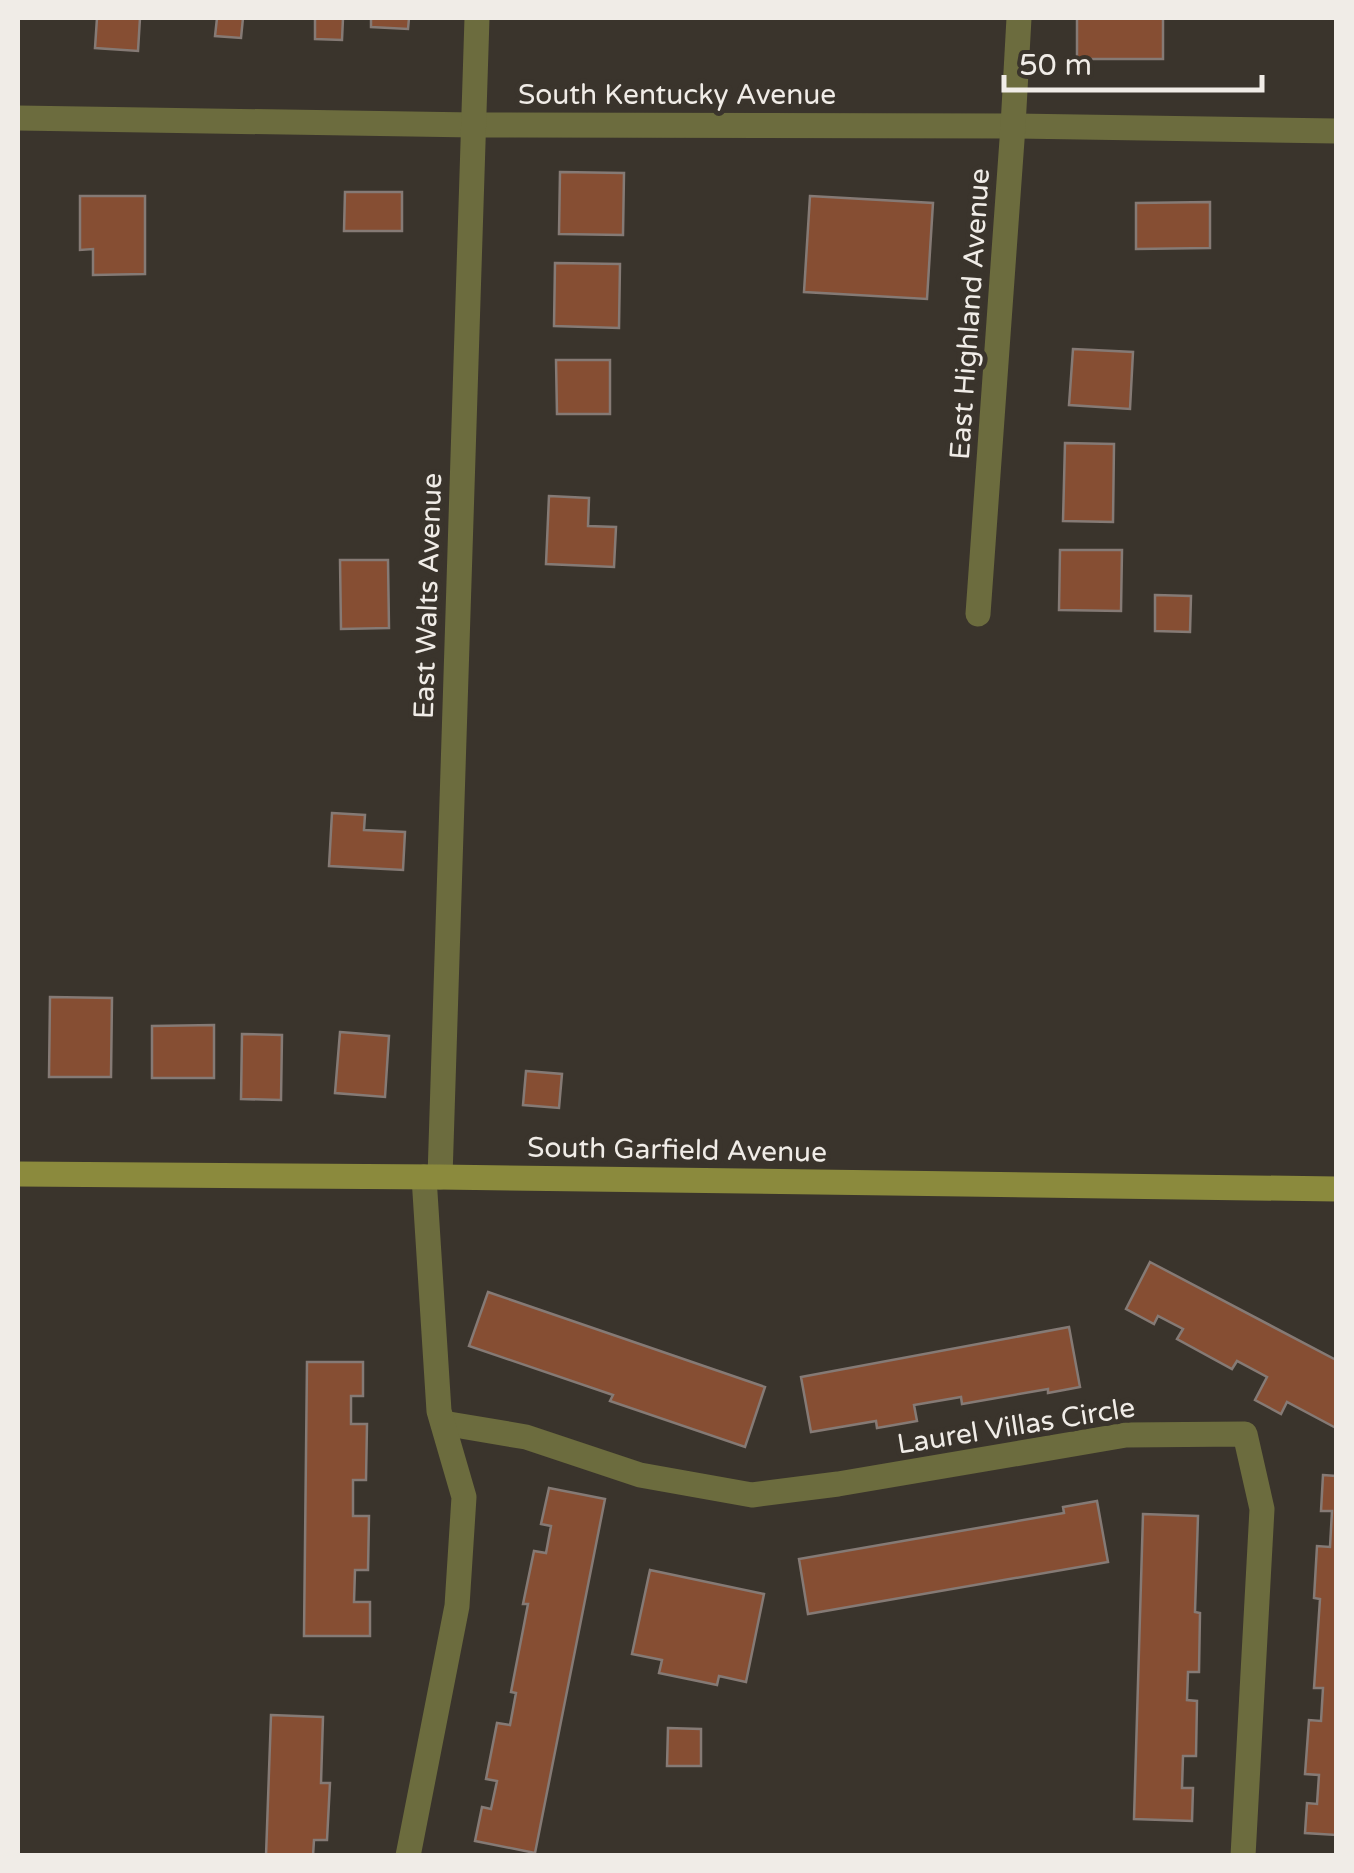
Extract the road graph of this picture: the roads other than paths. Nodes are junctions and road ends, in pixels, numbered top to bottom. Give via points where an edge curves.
1 (477, 18) edge
2 (1018, 18) edge
3 (18, 118) edge
4 (474, 125) junction
5 (1013, 126) junction
6 (1336, 130) edge
7 (978, 614) dead end
8 (18, 1174) edge
9 (432, 1177) junction
10 (1336, 1189) edge
11 (442, 1422) junction
12 (408, 1856) edge
13 (1243, 1856) edge

1 - 4 street, East Walts Avenue
2 - 5 street, East Highland Avenue
3 - 4 street, South Kentucky Avenue
4 - 5 street, South Kentucky Avenue
4 - 9 street, East Walts Avenue
5 - 6 street, South Kentucky Avenue
5 - 7 street, East Highland Avenue
8 - 9 street, South Garfield Avenue
9 - 10 street, South Garfield Avenue
9 - 11 street
11 - 12 street via 464,1497 457,1606
11 - 13 street, Laurel Villas Circle via 526,1437 640,1475 752,1495 1126,1435 1245,1434 1262,1509

